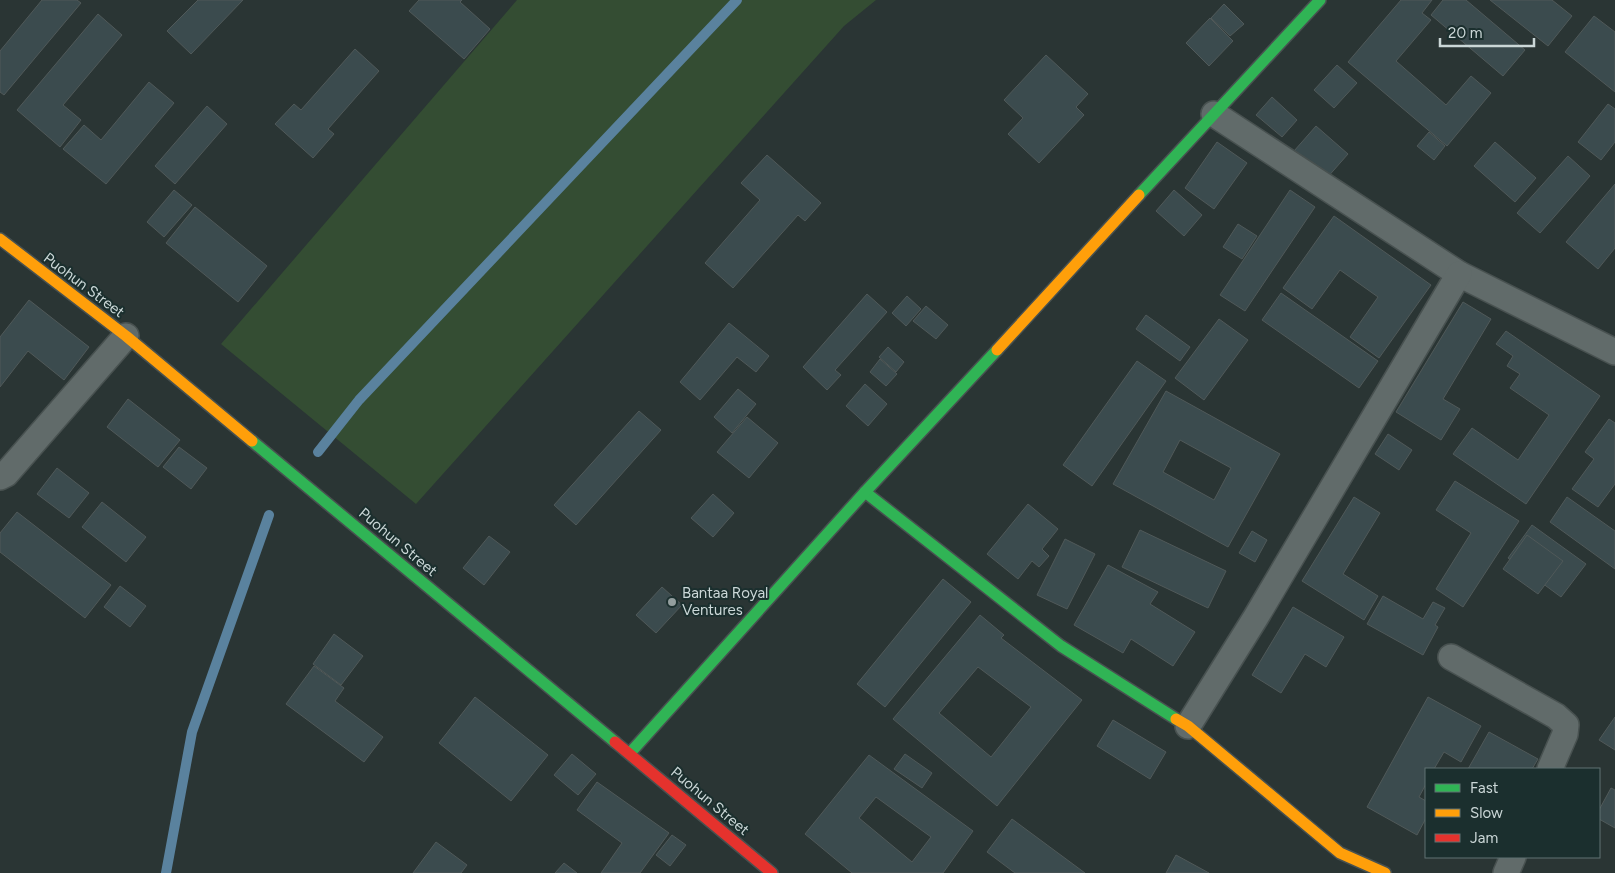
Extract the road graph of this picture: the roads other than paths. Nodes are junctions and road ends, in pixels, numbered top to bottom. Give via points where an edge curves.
1 (1320, 0) edge
2 (1214, 114) junction
3 (0, 239) edge
4 (1459, 274) junction
5 (126, 336) junction
6 (1615, 352) edge
7 (0, 477) edge
8 (865, 492) junction
9 (1451, 657) dead end
10 (1188, 726) junction
11 (630, 753) junction
12 (1550, 768) edge
13 (1513, 858) edge
14 (772, 873) edge
15 (1385, 873) edge
16 (1506, 873) edge

1 - 2 street
2 - 4 street
2 - 8 street
3 - 5 street, Puohun Street
4 - 6 street
4 - 10 street
5 - 7 street
5 - 11 street, Puohun Street
8 - 10 street via 1061,646
8 - 11 street
9 - 12 street via 1556,716 1566,725
10 - 15 street via 1340,853
11 - 14 street, Puohun Street
13 - 16 street

